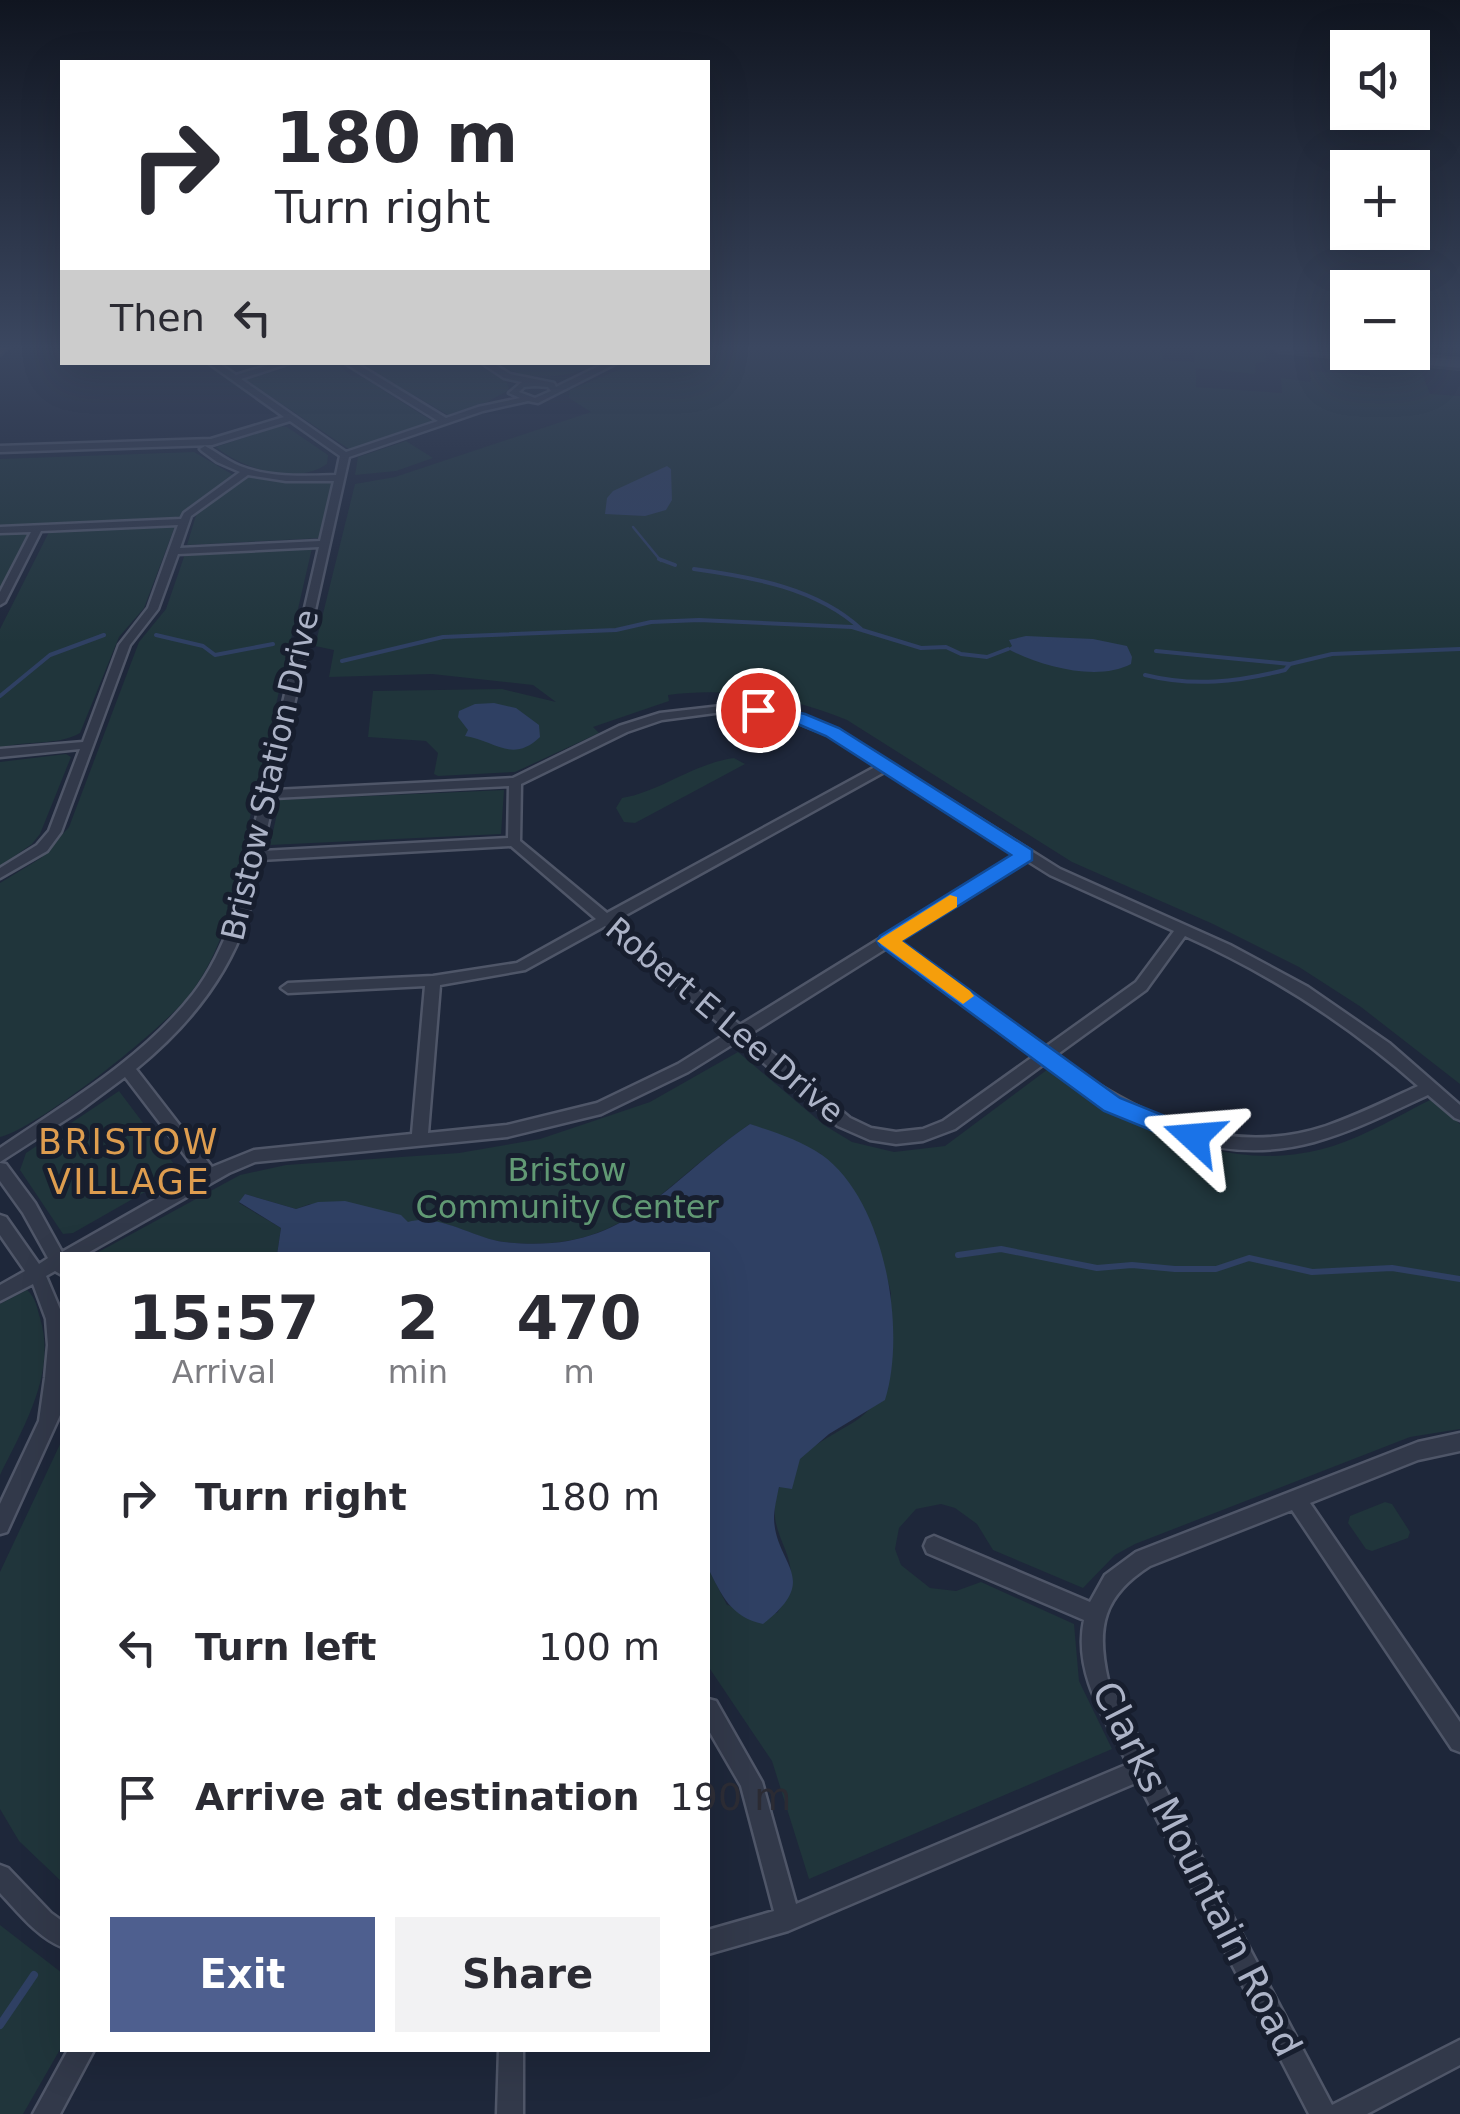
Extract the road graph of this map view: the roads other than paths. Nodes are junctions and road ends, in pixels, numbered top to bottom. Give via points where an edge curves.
1 (209, 445) edge
2 (192, 446) edge
3 (333, 446) edge
4 (371, 446) edge
5 (0, 453) edge
6 (346, 454) junction
7 (245, 473) junction
8 (340, 478) junction
9 (184, 522) junction
10 (38, 528) junction
11 (0, 530) edge
12 (325, 544) junction
13 (174, 550) junction
14 (0, 602) edge
15 (88, 745) junction
16 (0, 754) edge
17 (886, 766) junction
18 (515, 782) junction
19 (268, 794) junction
20 (514, 842) junction
21 (1025, 855) junction
22 (254, 856) junction
23 (0, 874) edge
24 (608, 921) junction
25 (1183, 930) junction
26 (887, 941) junction
27 (433, 981) junction
28 (288, 988) dead end
29 (740, 1033) junction
30 (1044, 1056) junction
31 (127, 1069) junction
32 (1430, 1086) junction
33 (1460, 1114) edge
34 (419, 1140) junction
35 (0, 1156) edge
36 (0, 1170) edge
37 (209, 1175) junction
38 (0, 1222) edge
39 (78, 1252) edge
40 (60, 1256) edge
41 (60, 1262) edge
42 (35, 1274) junction
43 (0, 1294) edge
44 (60, 1393) edge
45 (48, 1422) junction
46 (1460, 1442) edge
47 (1296, 1499) junction
48 (0, 1525) edge
49 (934, 1546) dead end
50 (1093, 1614) junction
51 (710, 1712) edge
52 (1460, 1742) edge
53 (1142, 1769) junction
54 (0, 1876) edge
55 (788, 1918) junction
56 (60, 1934) edge
57 (710, 1941) edge
58 (81, 2052) edge
59 (511, 2052) edge
60 (1460, 2052) edge
61 (46, 2114) edge
62 (510, 2114) edge
63 (1323, 2114) edge
64 (1341, 2114) edge

1 - 7 street via 226,465
2 - 5 street
3 - 6 street
4 - 6 street
6 - 8 street, Bristow Station Drive
7 - 8 street
7 - 9 street via 192,508
8 - 12 street, Bristow Station Drive
9 - 10 street
9 - 13 street
10 - 11 street
10 - 14 street
12 - 13 street
12 - 19 street, Bristow Station Drive
13 - 15 street via 154,609 125,645
15 - 16 street
15 - 23 street via 55,832
17 - 18 street via 810,721 716,708 632,725
17 - 21 street
17 - 24 street
18 - 19 street
18 - 20 street
19 - 22 street, Bristow Station Drive
20 - 22 street
20 - 24 street, Robert E Lee Drive
21 - 25 street
21 - 26 street
22 - 31 street, Bristow Station Drive via 240,919 219,970 169,1034
24 - 27 street via 520,967
24 - 29 street, Robert E Lee Drive
25 - 30 street, Robert E Lee Drive via 1141,986
25 - 32 street via 1306,992
26 - 29 street
26 - 30 street
27 - 28 street
27 - 34 street
29 - 30 street, Robert E Lee Drive via 844,1122 888,1138 950,1125
29 - 34 street via 601,1108 530,1127
30 - 32 street via 1126,1112 1178,1133 1226,1142 1315,1135
31 - 35 street, Bristow Station Drive
31 - 37 street
32 - 33 street
34 - 37 street via 270,1152
36 - 40 street
37 - 39 street
38 - 42 street
41 - 42 street
42 - 43 street
42 - 45 street via 58,1333
44 - 45 street
45 - 48 street
46 - 47 street via 1418,1451
47 - 50 street via 1132,1564 1113,1578
47 - 52 street
49 - 50 street
50 - 53 street, Clarks Mountain Road via 1090,1646 1098,1683
51 - 55 street via 751,1782
53 - 55 street
53 - 63 street, Clarks Mountain Road
54 - 56 street
55 - 57 street
58 - 61 street
59 - 62 street
60 - 64 street

